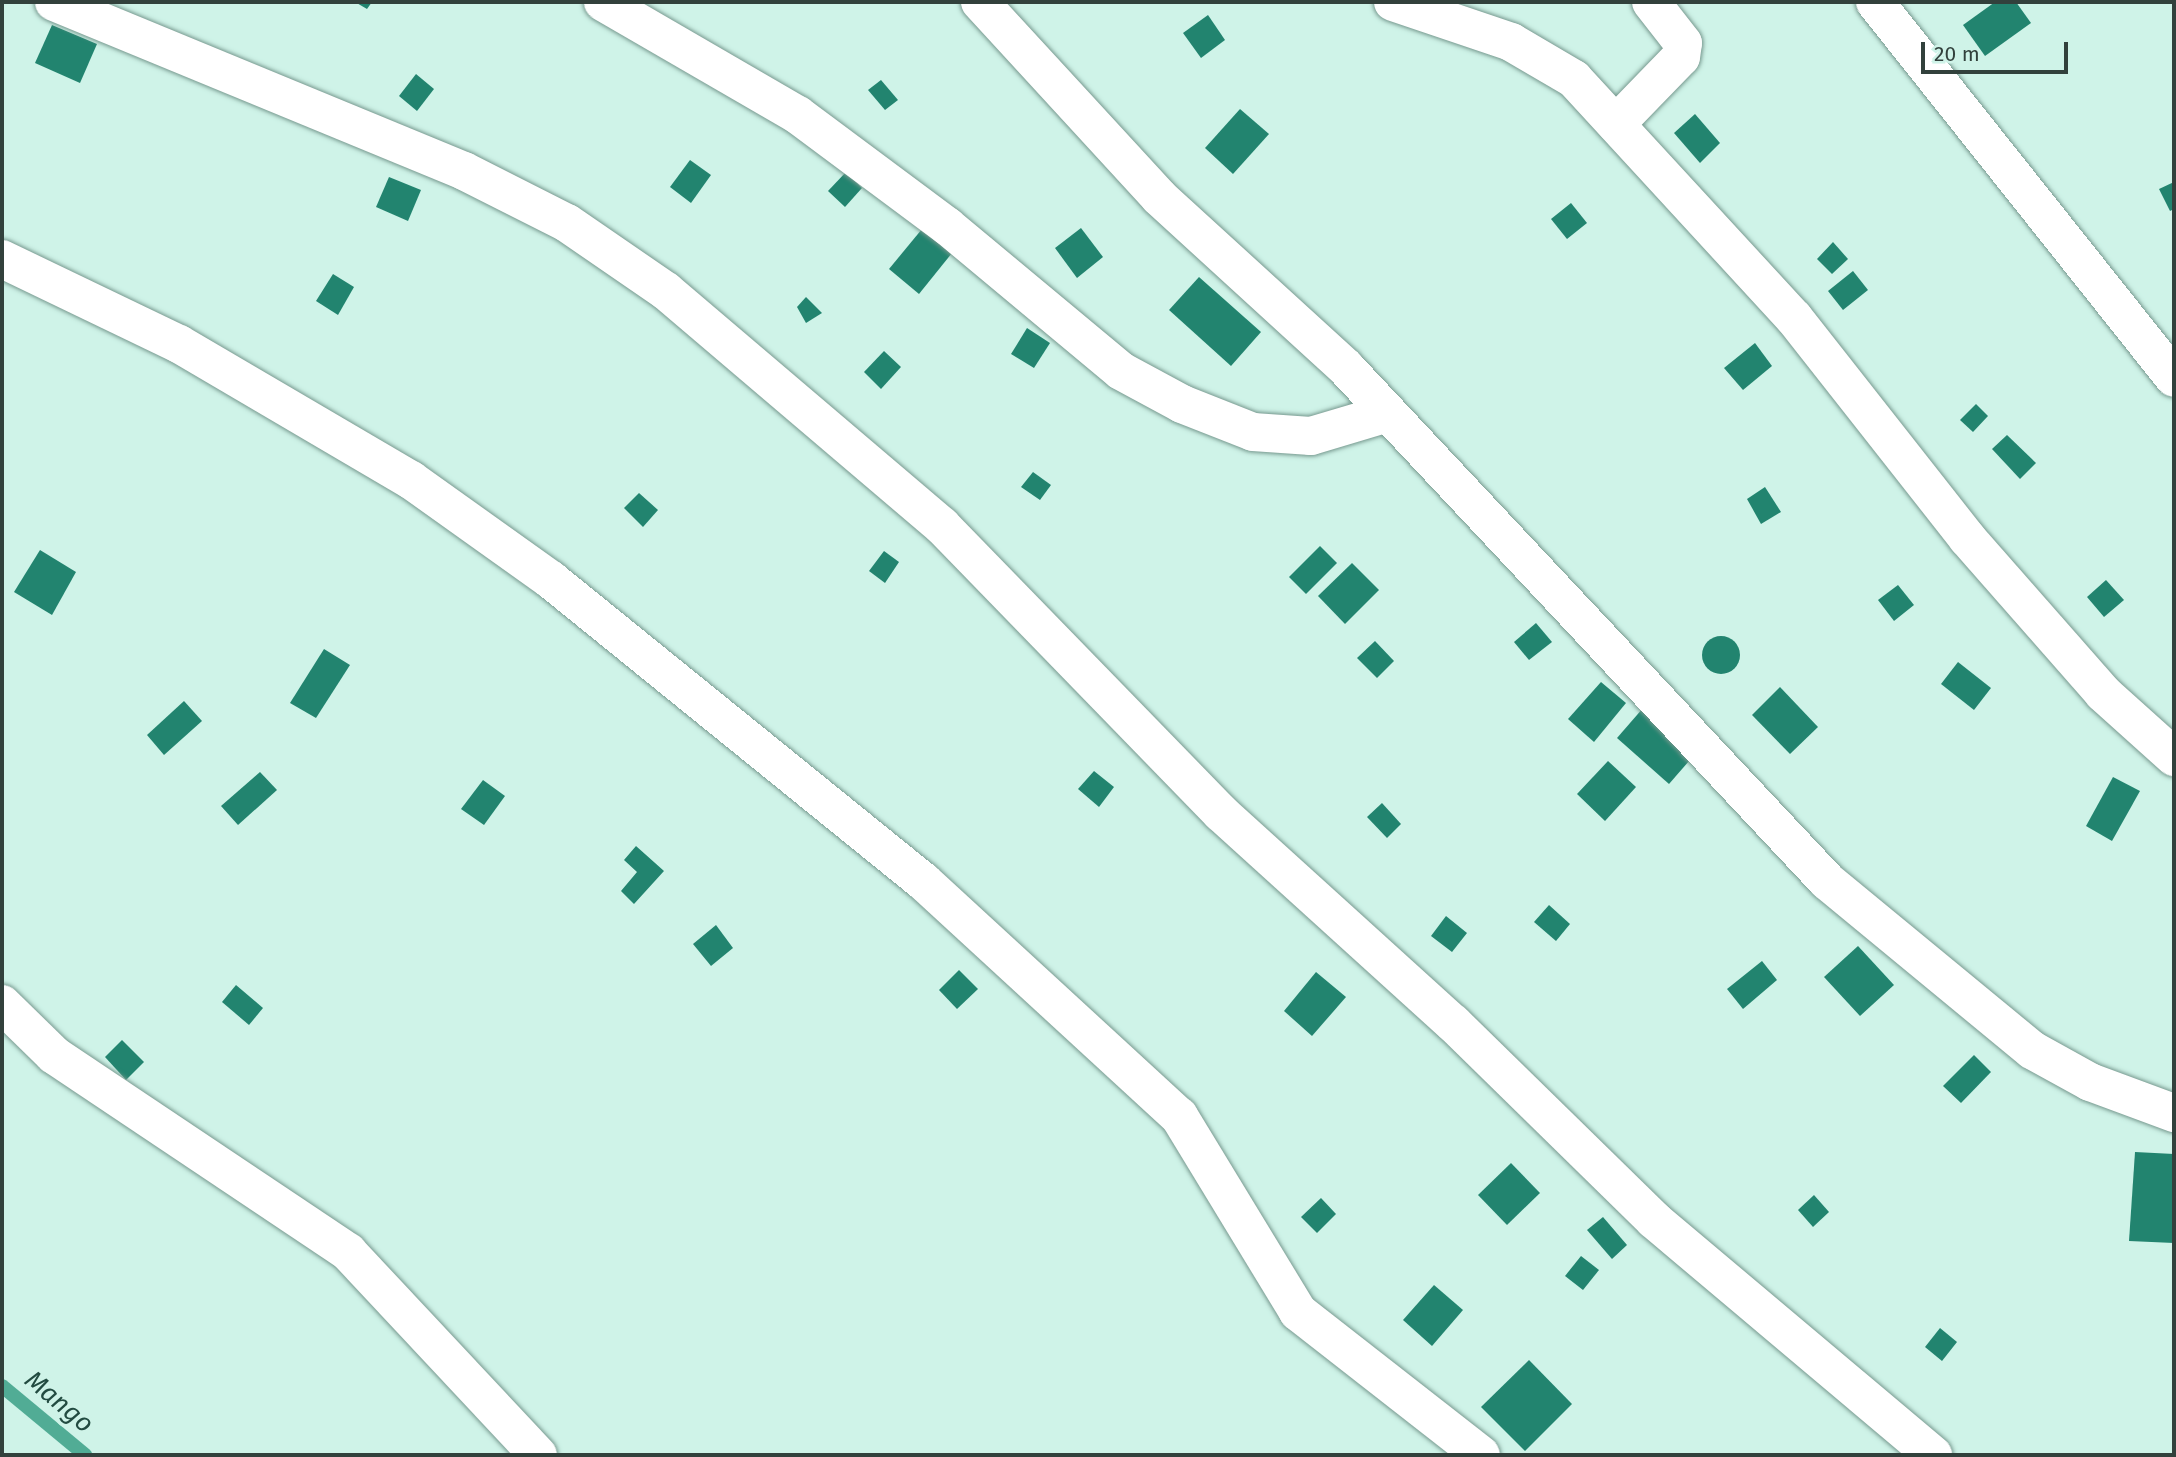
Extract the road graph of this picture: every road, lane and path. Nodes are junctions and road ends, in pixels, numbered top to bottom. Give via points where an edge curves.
1 (54, 2) edge
2 (603, 2) edge
3 (980, 2) edge
4 (1393, 2) edge
5 (1651, 2) edge
6 (1875, 2) edge
7 (1616, 124) junction
8 (2, 259) edge
9 (2174, 378) edge
10 (1388, 413) junction
11 (2174, 757) edge
12 (2, 1004) edge
13 (2174, 1113) edge
14 (538, 1455) edge
15 (1481, 1455) edge
16 (1933, 1455) edge

1 - 16 street via 464,172 567,223 666,291 942,526 1221,814 1443,1014 1654,1220
2 - 10 street via 798,115 947,226 1121,371 1182,404 1253,432 1311,436
3 - 10 street via 1159,197
4 - 7 street via 1511,43 1574,79
5 - 7 street via 1683,43 1681,57
6 - 9 street
7 - 11 street via 1794,318 1967,538 2058,641
8 - 15 street via 179,344 411,480 551,580 923,881 1180,1116 1298,1312
10 - 13 street via 1827,881 2032,1050 2090,1082
12 - 14 street via 54,1055 348,1252

